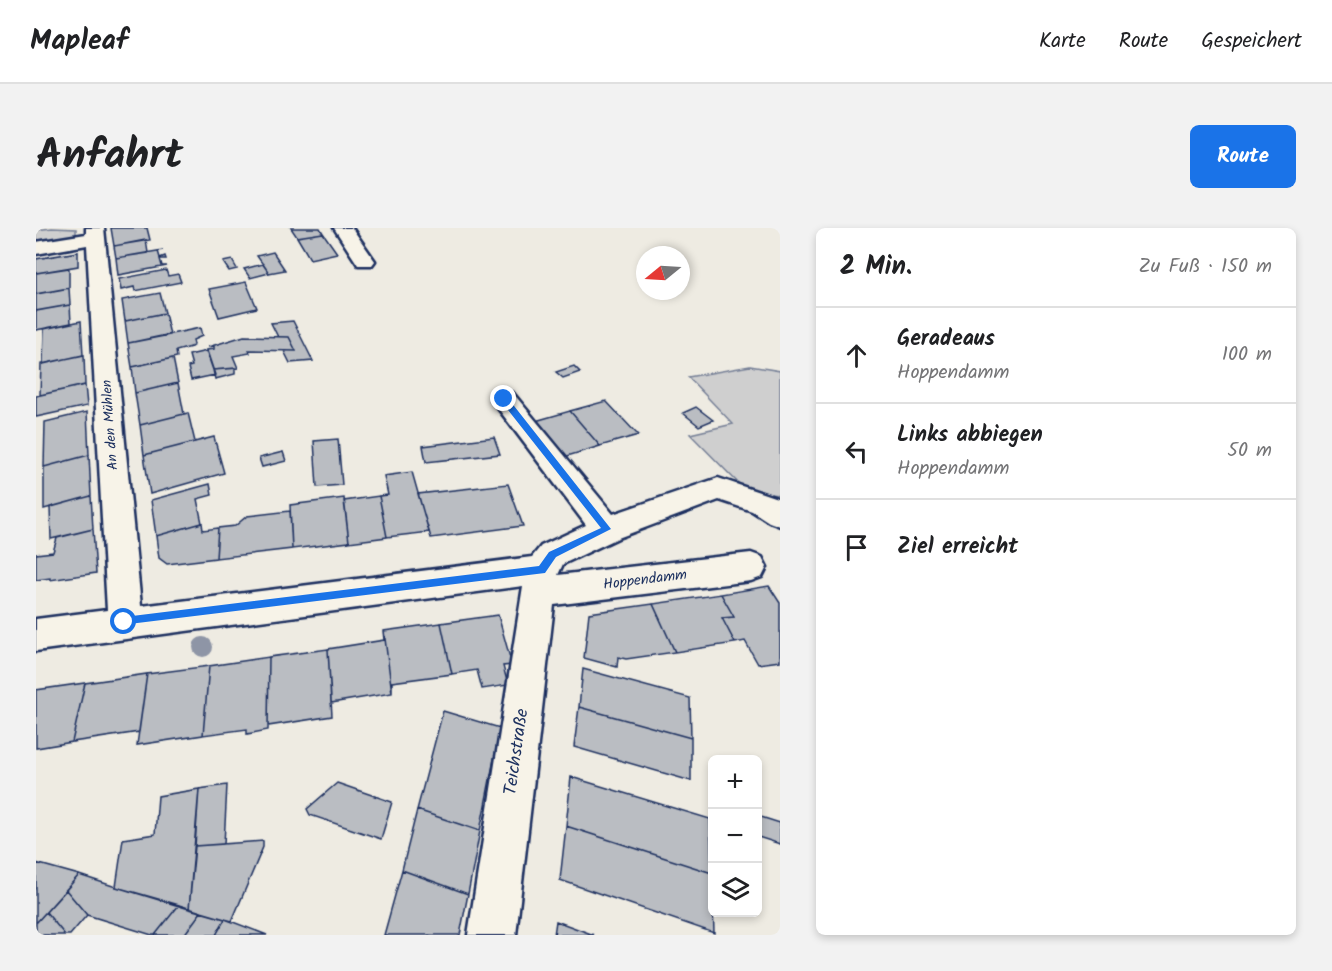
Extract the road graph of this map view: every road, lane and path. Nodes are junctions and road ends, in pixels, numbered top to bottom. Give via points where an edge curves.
1 (343, 228) edge
2 (96, 233) edge
3 (36, 248) edge
4 (365, 261) dead end
5 (504, 399) dead end
6 (780, 514) edge
7 (607, 529) junction
8 (751, 567) dead end
9 (541, 581) junction
10 (124, 622) junction
11 (36, 635) edge
12 (492, 935) edge

1 - 4 street
2 - 3 street
2 - 10 street, An den Mühlen
5 - 7 street
6 - 7 street via 762,503 718,489
7 - 9 street via 552,555
8 - 9 street, Hoppendamm
9 - 10 street, Hoppendamm
9 - 12 street, Teichstraße
10 - 11 street, Hoppendamm

